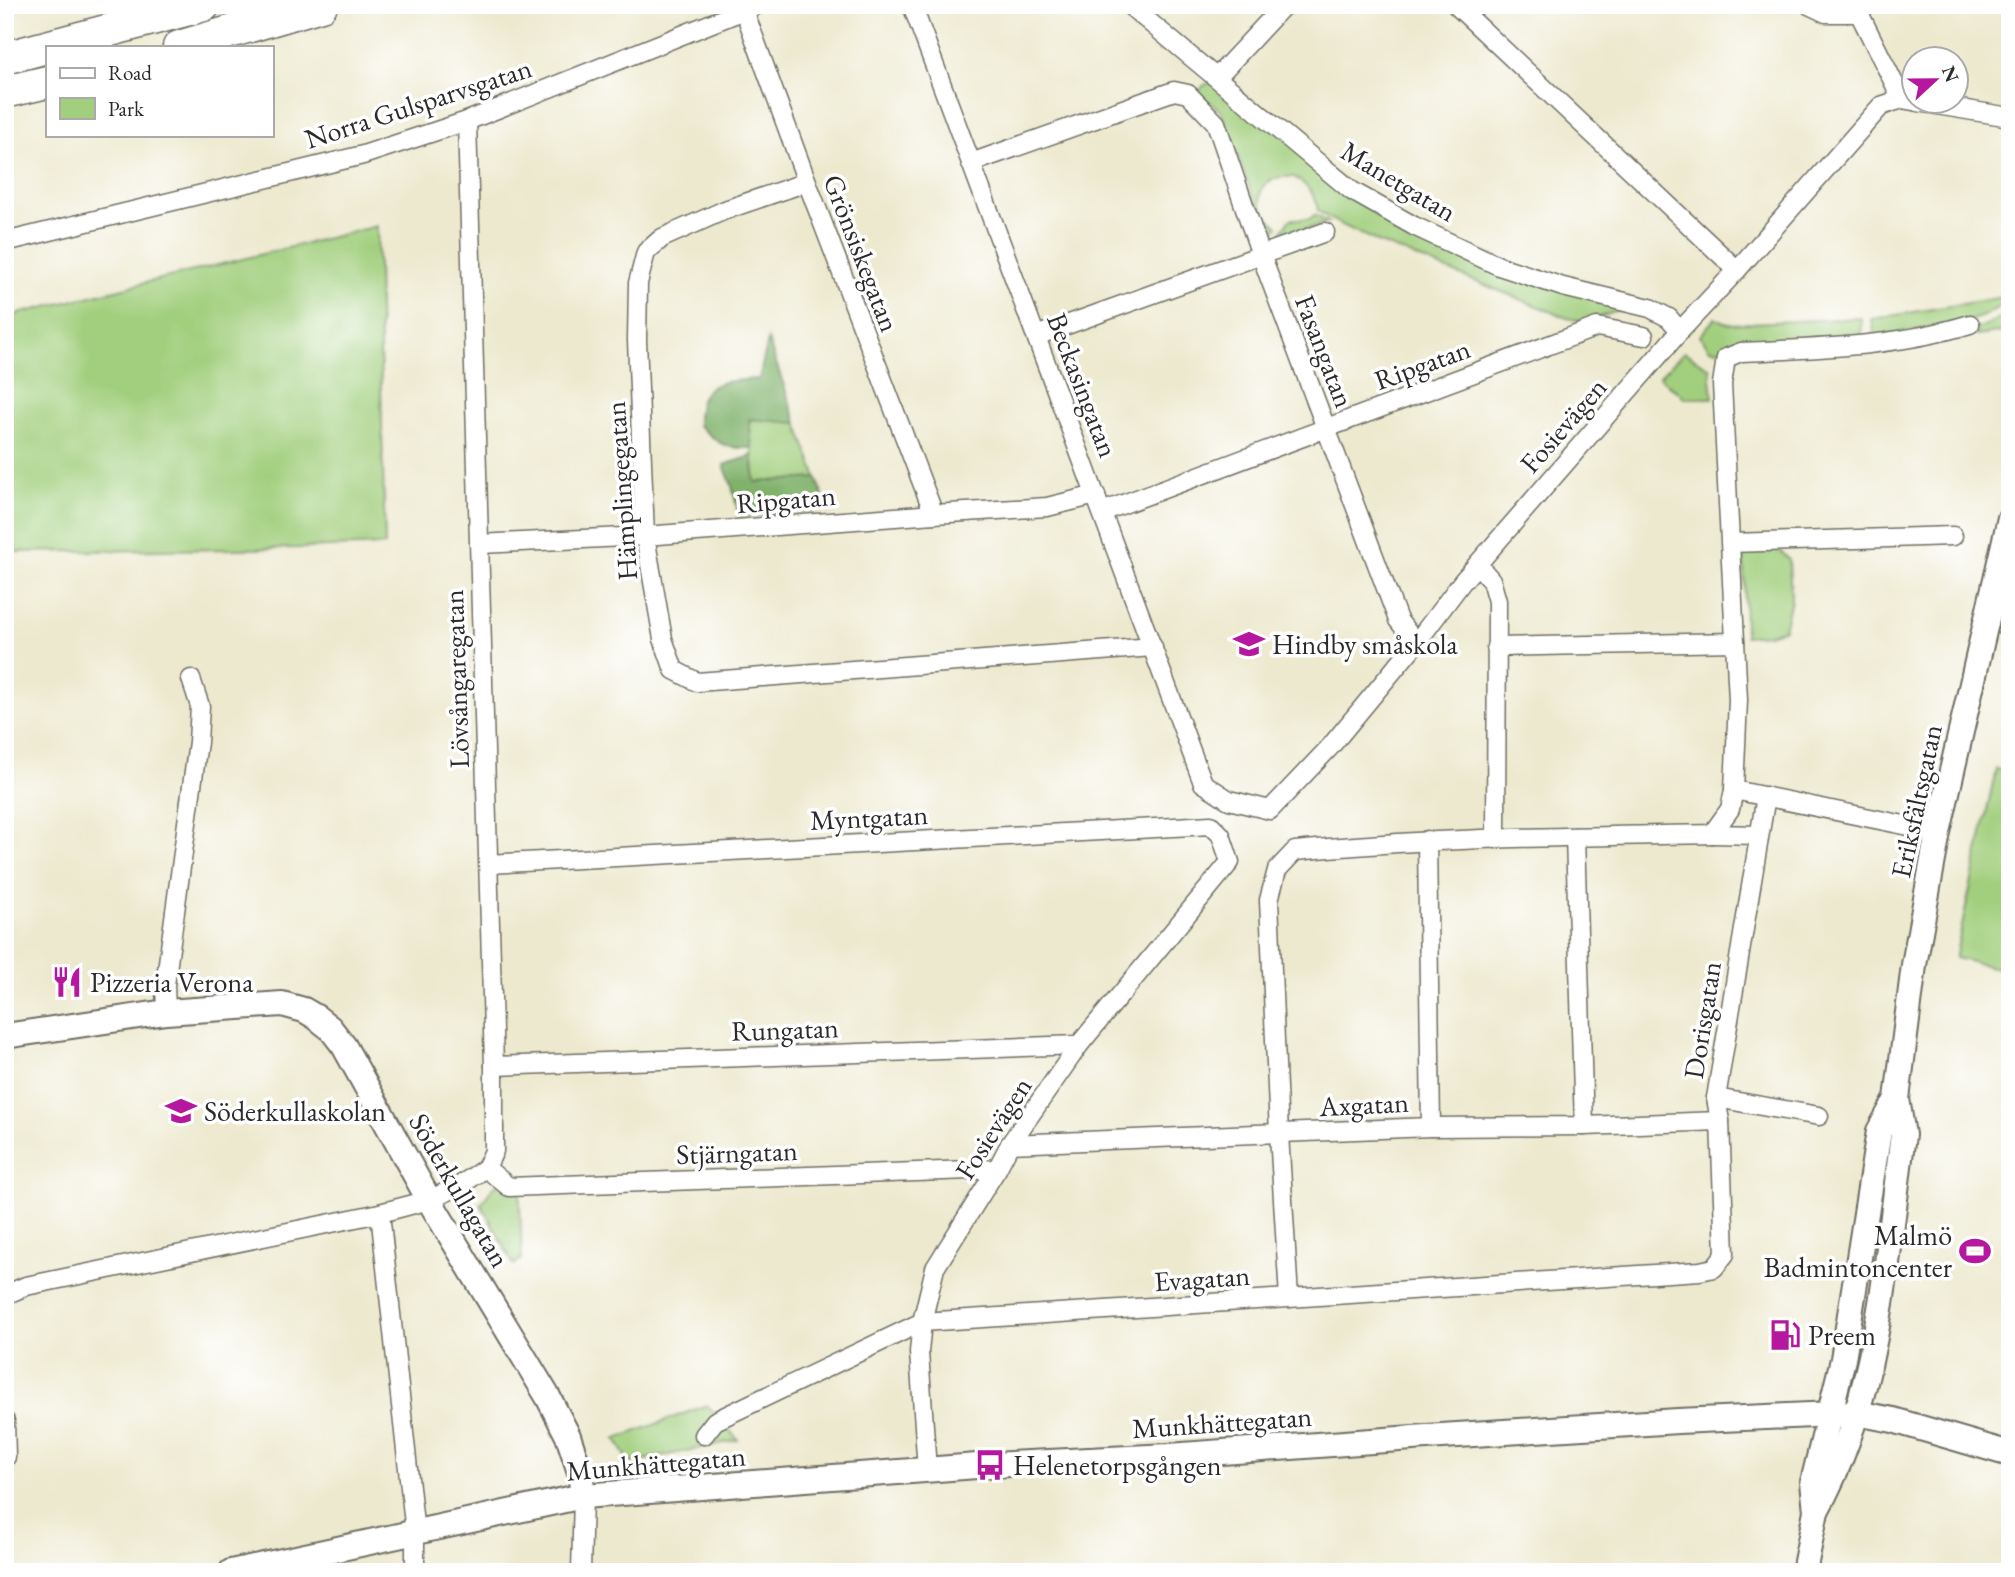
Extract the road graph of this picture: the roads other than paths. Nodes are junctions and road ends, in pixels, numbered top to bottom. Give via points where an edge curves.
1 (204, 5) edge
2 (321, 5) edge
3 (912, 5) edge
4 (1129, 5) edge
5 (1284, 5) edge
6 (1456, 5) edge
7 (1809, 5) edge
8 (751, 8) edge
9 (1859, 9) edge
10 (50, 46) edge
11 (182, 46) edge
12 (46, 47) edge
13 (5, 58) edge
14 (1217, 77) junction
15 (1899, 79) edge
16 (46, 82) edge
17 (5, 92) edge
18 (1899, 102) edge
19 (1969, 110) edge
20 (2010, 117) edge
21 (467, 121) junction
22 (971, 163) junction
23 (807, 182) junction
24 (1325, 232) dead end
25 (5, 242) edge
26 (1261, 255) junction
27 (1737, 271) junction
28 (1970, 324) dead end
29 (1679, 331) junction
30 (1036, 336) junction
31 (1644, 336) dead end
32 (1326, 428) junction
33 (1096, 495) junction
34 (1102, 512) junction
35 (933, 514) junction
36 (2010, 518) edge
37 (645, 536) junction
38 (1953, 536) dead end
39 (1731, 543) junction
40 (479, 544) junction
41 (1478, 565) junction
42 (1735, 642) junction
43 (1416, 643) junction
44 (1153, 647) junction
45 (1496, 647) junction
46 (191, 679) dead end
47 (1203, 783) joint
48 (1734, 790) junction
49 (1766, 796) junction
50 (1938, 831) junction
51 (1712, 834) junction
52 (1759, 835) junction
53 (1575, 837) junction
54 (1496, 839) junction
55 (1427, 840) junction
56 (1230, 862) joint
57 (488, 864) junction
58 (166, 1012) junction
59 (5, 1036) edge
60 (1079, 1045) junction
61 (494, 1066) junction
62 (1716, 1098) junction
63 (1897, 1099) junction
64 (1819, 1116) dead end
65 (1720, 1121) junction
66 (1584, 1126) junction
67 (1431, 1127) junction
68 (1279, 1134) junction
69 (1010, 1144) junction
70 (486, 1168) junction
71 (997, 1169) junction
72 (429, 1200) junction
73 (380, 1213) junction
74 (1725, 1254) joint
75 (5, 1295) edge
76 (1289, 1298) junction
77 (922, 1322) junction
78 (1829, 1413) junction
79 (1856, 1413) junction
80 (5, 1421) edge
81 (704, 1435) dead end
82 (2010, 1454) edge
83 (6, 1457) edge
84 (927, 1471) junction
85 (583, 1496) junction
86 (1816, 1511) junction
87 (415, 1533) junction
88 (231, 1572) edge
89 (415, 1572) edge
90 (581, 1572) edge
91 (1804, 1572) edge

1 - 10 highway
2 - 11 highway
3 - 22 street, Beckasingatan
4 - 14 street, Manetgatan
5 - 14 street
6 - 27 street
7 - 9 street via 1826,13
8 - 21 street, Norra Gulsparvsgatan
8 - 23 street, Grönsiskegatan
9 - 15 street
12 - 13 highway
14 - 29 street, Manetgatan via 1352,191 1414,226 1499,266 1650,309 1669,318
16 - 17 highway
18 - 27 street, Fosievägen via 1881,106
19 - 20 street
21 - 25 street, Norra Gulsparvsgatan via 363,155
21 - 40 street, Lövsångaregatan
22 - 26 street, Fasangatan via 1174,92 1188,94 1216,123
22 - 30 street, Beckasingatan
23 - 35 street, Grönsiskegatan
23 - 37 street, Hämplingegatan via 725,210 662,238 646,252 638,283 637,329
24 - 26 street
26 - 30 street
26 - 32 street, Fasangatan
27 - 29 street, Fosievägen
28 - 39 street via 1870,345 1741,352 1727,358 1722,384
29 - 41 street, Fosievägen
30 - 33 street, Beckasingatan
31 - 32 street, Ripgatan via 1597,327
32 - 34 street, Ripgatan
32 - 43 street, Fasangatan via 1398,620
33 - 34 street, Beckasingatan
33 - 35 street, Ripgatan via 1047,507
34 - 44 street, Beckasingatan
35 - 37 street, Ripgatan
36 - 50 street, Eriksfältsgatan
37 - 40 street, Ripgatan
37 - 44 street, Hämplingegatan via 663,639 674,670 697,682
38 - 39 street
39 - 42 street
40 - 57 street, Lövsångaregatan
41 - 43 street, Fosievägen
41 - 45 street via 1491,580 1497,601
42 - 45 street
42 - 48 street
43 - 47 street, Fosievägen via 1330,747 1270,810 1229,800
44 - 47 street, Beckasingatan
45 - 54 street
46 - 58 street via 200,706 198,743 165,985
48 - 49 street
48 - 51 street via 1730,809
49 - 50 street
49 - 52 street, Dorisgatan
50 - 63 street, Eriksfältsgatan
51 - 52 street
51 - 53 street
52 - 62 street, Dorisgatan
53 - 54 street
53 - 66 street
54 - 55 street
55 - 67 street
55 - 68 street via 1295,851 1278,870 1269,900
56 - 57 street, Myntgatan via 1221,835 1211,825
56 - 60 street, Fosievägen
57 - 61 street, Lövsångaregatan
58 - 59 street, Söderkullagatan
58 - 72 street, Söderkullagatan via 282,1004 316,1017 344,1046
60 - 61 street, Rungatan
60 - 69 street, Fosievägen
61 - 70 street, Lövsångaregatan via 494,1151
62 - 64 street
62 - 65 street, Dorisgatan
63 - 78 street, Eriksfältsgatan via 1879,1132 1843,1359
63 - 79 street, Eriksfältsgatan via 1903,1135 1871,1364
65 - 66 street, Axgatan
65 - 74 street, Dorisgatan
66 - 67 street, Axgatan
67 - 68 street, Axgatan
68 - 69 street, Axgatan
68 - 76 street
69 - 71 street, Fosievägen
70 - 71 street, Stjärngatan via 509,1187
70 - 72 street
71 - 77 street, Fosievägen via 935,1268
72 - 73 street
72 - 85 street, Söderkullagatan via 548,1397 568,1436
73 - 75 street via 26,1286
73 - 87 street
74 - 76 street, Evagatan via 1714,1268 1700,1271
76 - 77 street, Evagatan
77 - 81 street, Evagatan via 715,1422
77 - 84 street, Fosievägen via 919,1352
78 - 79 street, Munkhättegatan
78 - 84 street, Munkhättegatan
78 - 86 street, Eriksfältsgatan via 1813,1482
79 - 82 street, Munkhättegatan
79 - 86 street, Eriksfältsgatan
80 - 83 street
84 - 85 street, Munkhättegatan
85 - 87 street, Munkhättegatan
85 - 90 street
86 - 91 street, Eriksfältsgatan
87 - 88 street, Munkhättegatan
87 - 89 street

